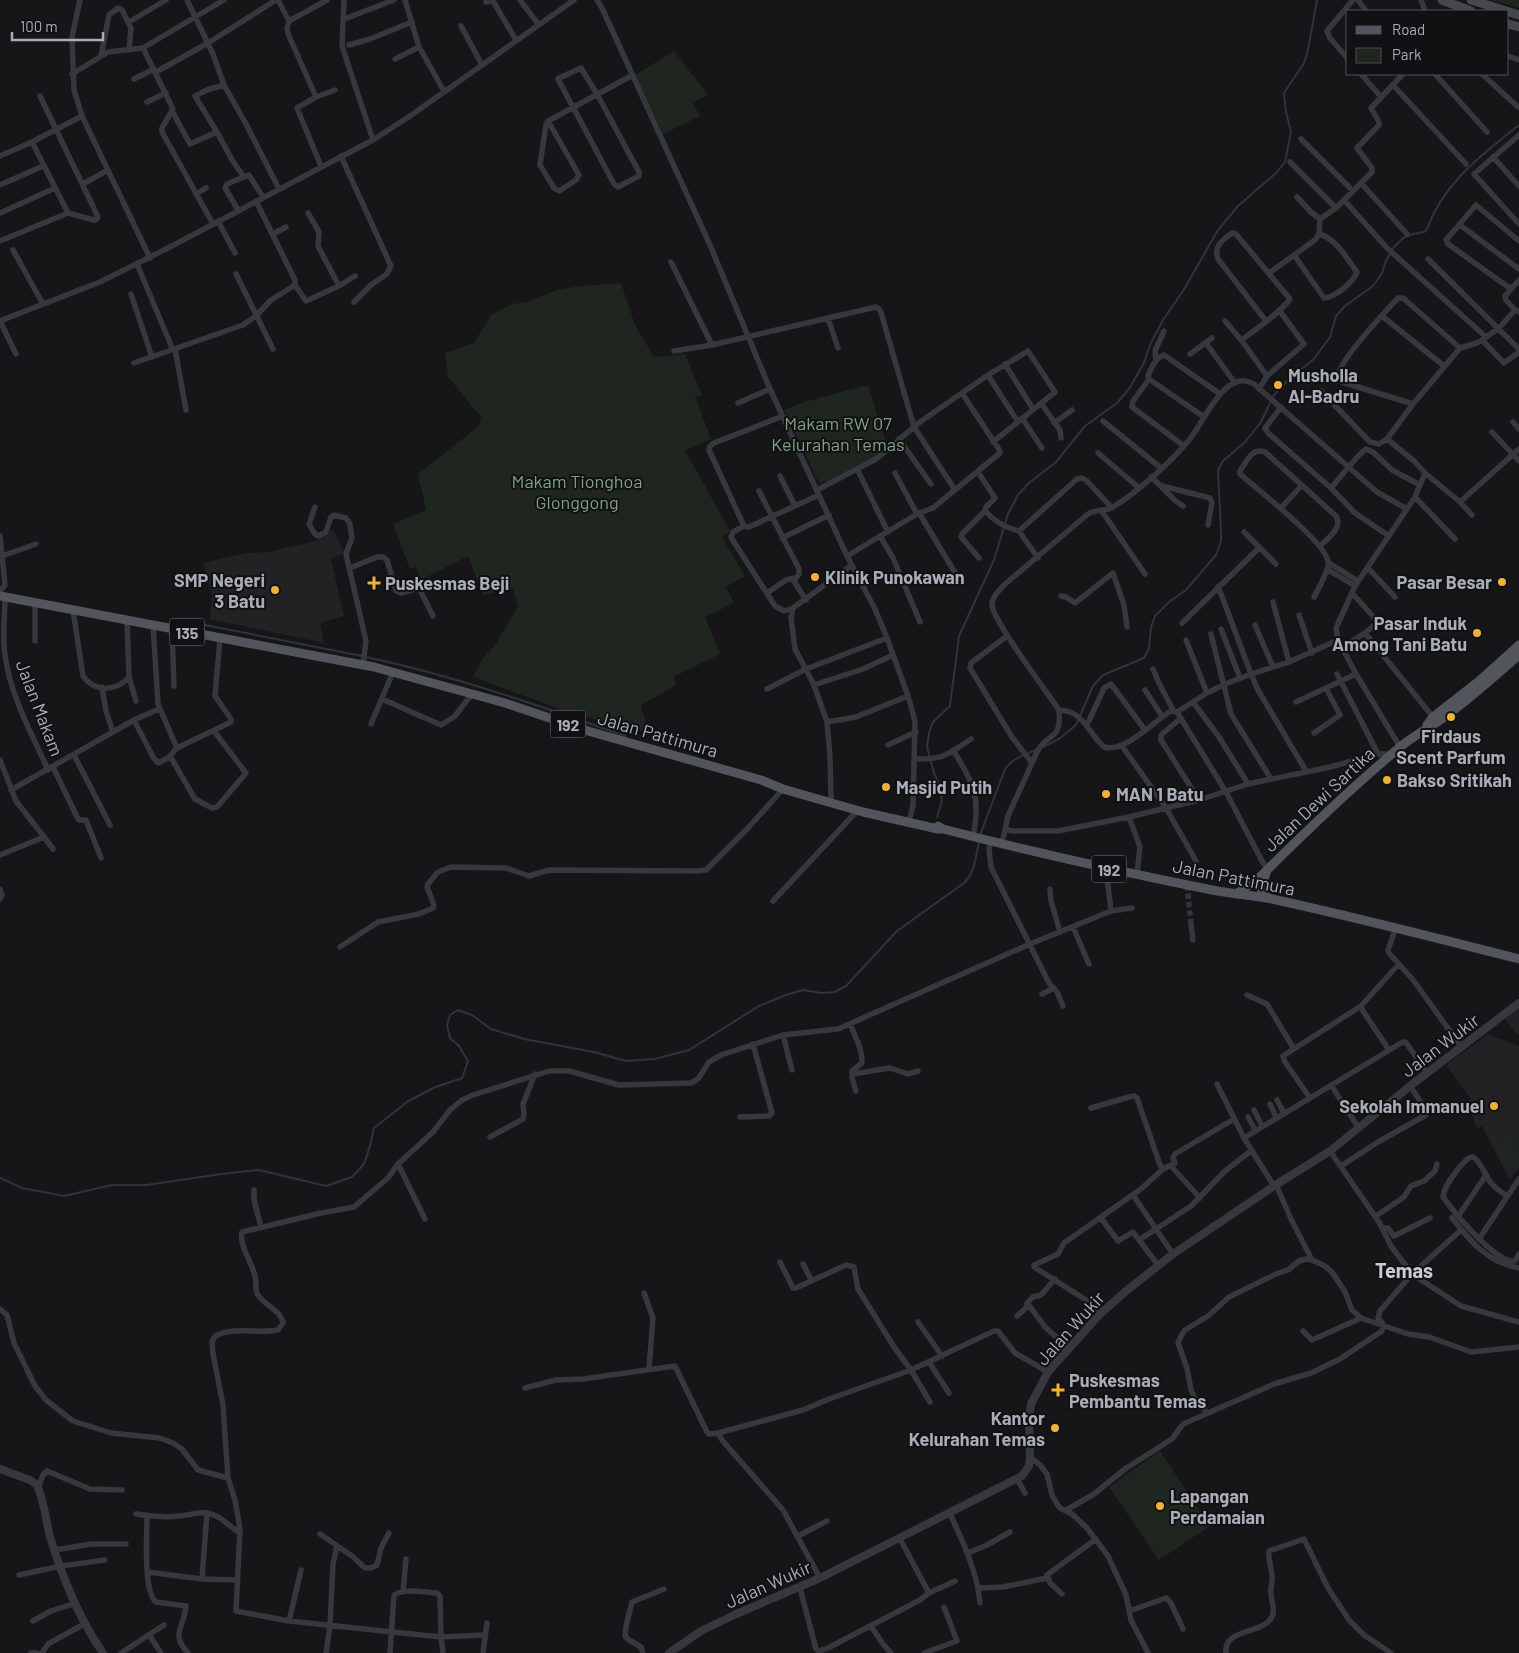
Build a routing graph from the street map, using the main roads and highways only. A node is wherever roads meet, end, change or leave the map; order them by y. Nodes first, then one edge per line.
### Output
1 (1442, 0) edge
2 (1471, 0) edge
3 (1468, 10) edge
4 (1503, 10) edge
5 (2, 594) edge
6 (1519, 645) edge
7 (1519, 655) edge
8 (374, 667) joint
9 (1482, 683) junction
10 (1425, 728) junction
11 (762, 780) junction
12 (943, 829) junction
13 (1268, 869) junction
14 (1236, 894) junction
15 (1271, 899) junction
16 (1519, 959) edge

1 - 3 main road
2 - 4 main road
5 - 8 main road, 135
6 - 9 main road, Jalan Dewi Sartika
7 - 9 main road, Jalan Dewi Sartika
8 - 11 main road, Jalan Pattimura / 192
9 - 10 main road, Jalan Dewi Sartika
9 - 10 main road, Jalan Dewi Sartika
10 - 13 main road, Jalan Dewi Sartika
11 - 12 main road, Jalan Pattimura / 192
11 - 12 main road, Jalan Pattimura / 192
12 - 14 main road, Jalan Pattimura / 192
13 - 14 main road, Jalan Dewi Sartika
13 - 15 main road
14 - 15 main road, Jalan Pattimura / 192
15 - 16 main road, Jalan Pattimura / 192

